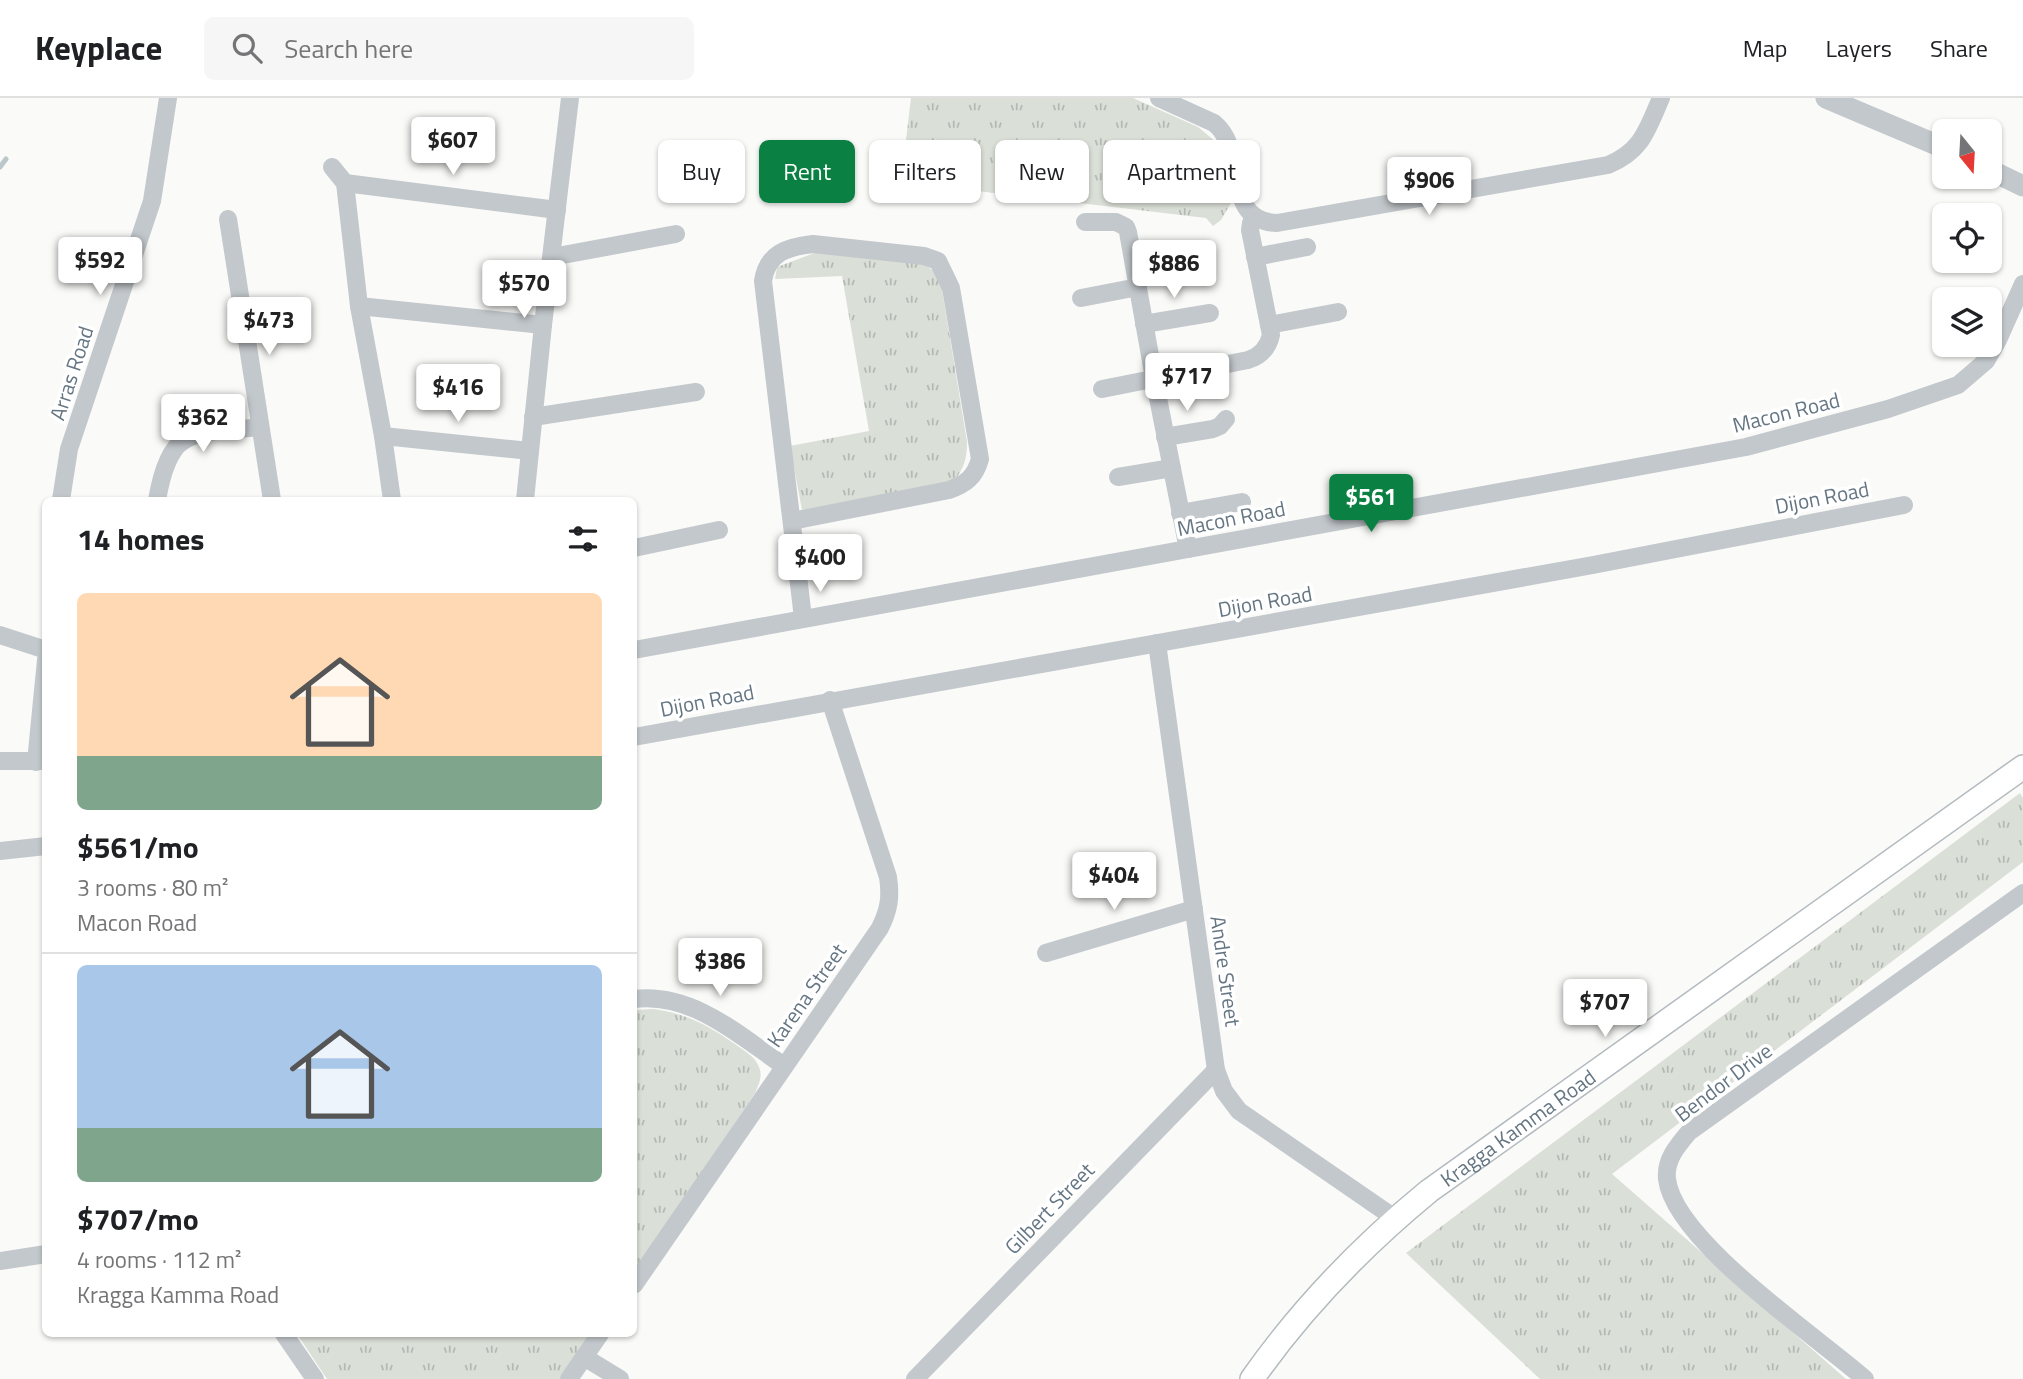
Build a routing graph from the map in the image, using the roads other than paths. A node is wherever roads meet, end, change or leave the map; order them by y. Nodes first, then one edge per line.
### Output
1 (168, 98) edge
2 (570, 98) edge
3 (1159, 98) edge
4 (1661, 98) edge
5 (1826, 98) edge
6 (1932, 143) edge
7 (332, 167) dead end
8 (2002, 176) edge
9 (345, 183) junction
10 (2023, 186) edge
11 (557, 210) junction
12 (1255, 218) junction
13 (228, 219) dead end
14 (1085, 222) dead end
15 (676, 233) dead end
16 (1307, 247) dead end
17 (552, 257) junction
18 (1255, 257) junction
19 (2023, 284) edge
20 (1138, 288) junction
21 (1081, 297) dead end
22 (359, 306) junction
23 (1338, 312) dead end
24 (1210, 313) dead end
25 (1144, 324) junction
26 (543, 325) junction
27 (1269, 325) junction
28 (1154, 378) junction
29 (1102, 388) dead end
30 (696, 392) dead end
31 (533, 417) junction
32 (1226, 419) dead end
33 (260, 427) junction
34 (383, 436) junction
35 (1165, 437) junction
36 (530, 451) junction
37 (1172, 468) junction
38 (1118, 477) dead end
39 (61, 497) edge
40 (157, 497) edge
41 (272, 497) edge
42 (392, 497) edge
43 (525, 497) edge
44 (1241, 502) dead end
45 (1904, 505) dead end
46 (1180, 513) junction
47 (792, 521) junction
48 (719, 530) dead end
49 (637, 547) edge
50 (1188, 549) junction
51 (803, 618) junction
52 (0, 635) edge
53 (1157, 643) junction
54 (42, 649) edge
55 (637, 649) edge
56 (830, 700) junction
57 (637, 736) edge
58 (42, 741) edge
59 (0, 761) edge
60 (41, 761) edge
61 (2023, 767) edge
62 (42, 846) edge
63 (0, 851) edge
64 (2023, 893) edge
65 (1194, 909) junction
66 (1046, 953) dead end
67 (637, 999) edge
68 (784, 1066) junction
69 (1216, 1070) junction
70 (1396, 1219) junction
71 (42, 1255) edge
72 (0, 1261) edge
73 (637, 1281) edge
74 (286, 1337) edge
75 (598, 1337) edge
76 (584, 1357) junction
77 (315, 1379) edge
78 (569, 1379) edge
79 (620, 1379) edge
80 (915, 1379) edge
81 (1252, 1379) edge
82 (1865, 1379) edge

1 - 39 street, Arras Road
2 - 11 street
3 - 12 street
4 - 12 street
5 - 6 street
7 - 9 street
8 - 10 street
9 - 11 street
9 - 22 street
11 - 17 street
12 - 18 street
13 - 33 street
14 - 20 street
15 - 17 street
16 - 18 street
17 - 26 street
18 - 27 street
19 - 50 street, Macon Road
20 - 21 street
20 - 25 street
22 - 26 street
22 - 34 street
23 - 27 street
24 - 25 street
25 - 28 street
26 - 31 street
27 - 28 street
28 - 29 street
28 - 35 street
30 - 31 street
31 - 36 street
32 - 35 street
33 - 40 street
33 - 41 street
34 - 36 street
34 - 42 street
35 - 37 street
36 - 43 street
37 - 38 street
37 - 46 street
44 - 46 street
45 - 53 street, Dijon Road
46 - 50 street
47 - 47 street
47 - 51 street
48 - 49 street
50 - 51 street, Macon Road
51 - 55 street, Macon Road
52 - 54 street
53 - 56 street, Dijon Road
53 - 65 street, Andre Street
56 - 57 street, Dijon Road
56 - 68 street, Karena Street
58 - 60 street
59 - 60 street
61 - 70 main road, Kragga Kamma Road
62 - 63 street
64 - 82 street, Bendor Drive
65 - 66 street
65 - 69 street, Andre Street
67 - 68 street
68 - 73 street, Karena Street
69 - 70 street, Andre Street
69 - 80 street, Gilbert Street
70 - 81 main road, Kragga Kamma Road
71 - 72 street
74 - 77 street
75 - 76 street
76 - 78 street
76 - 79 street

